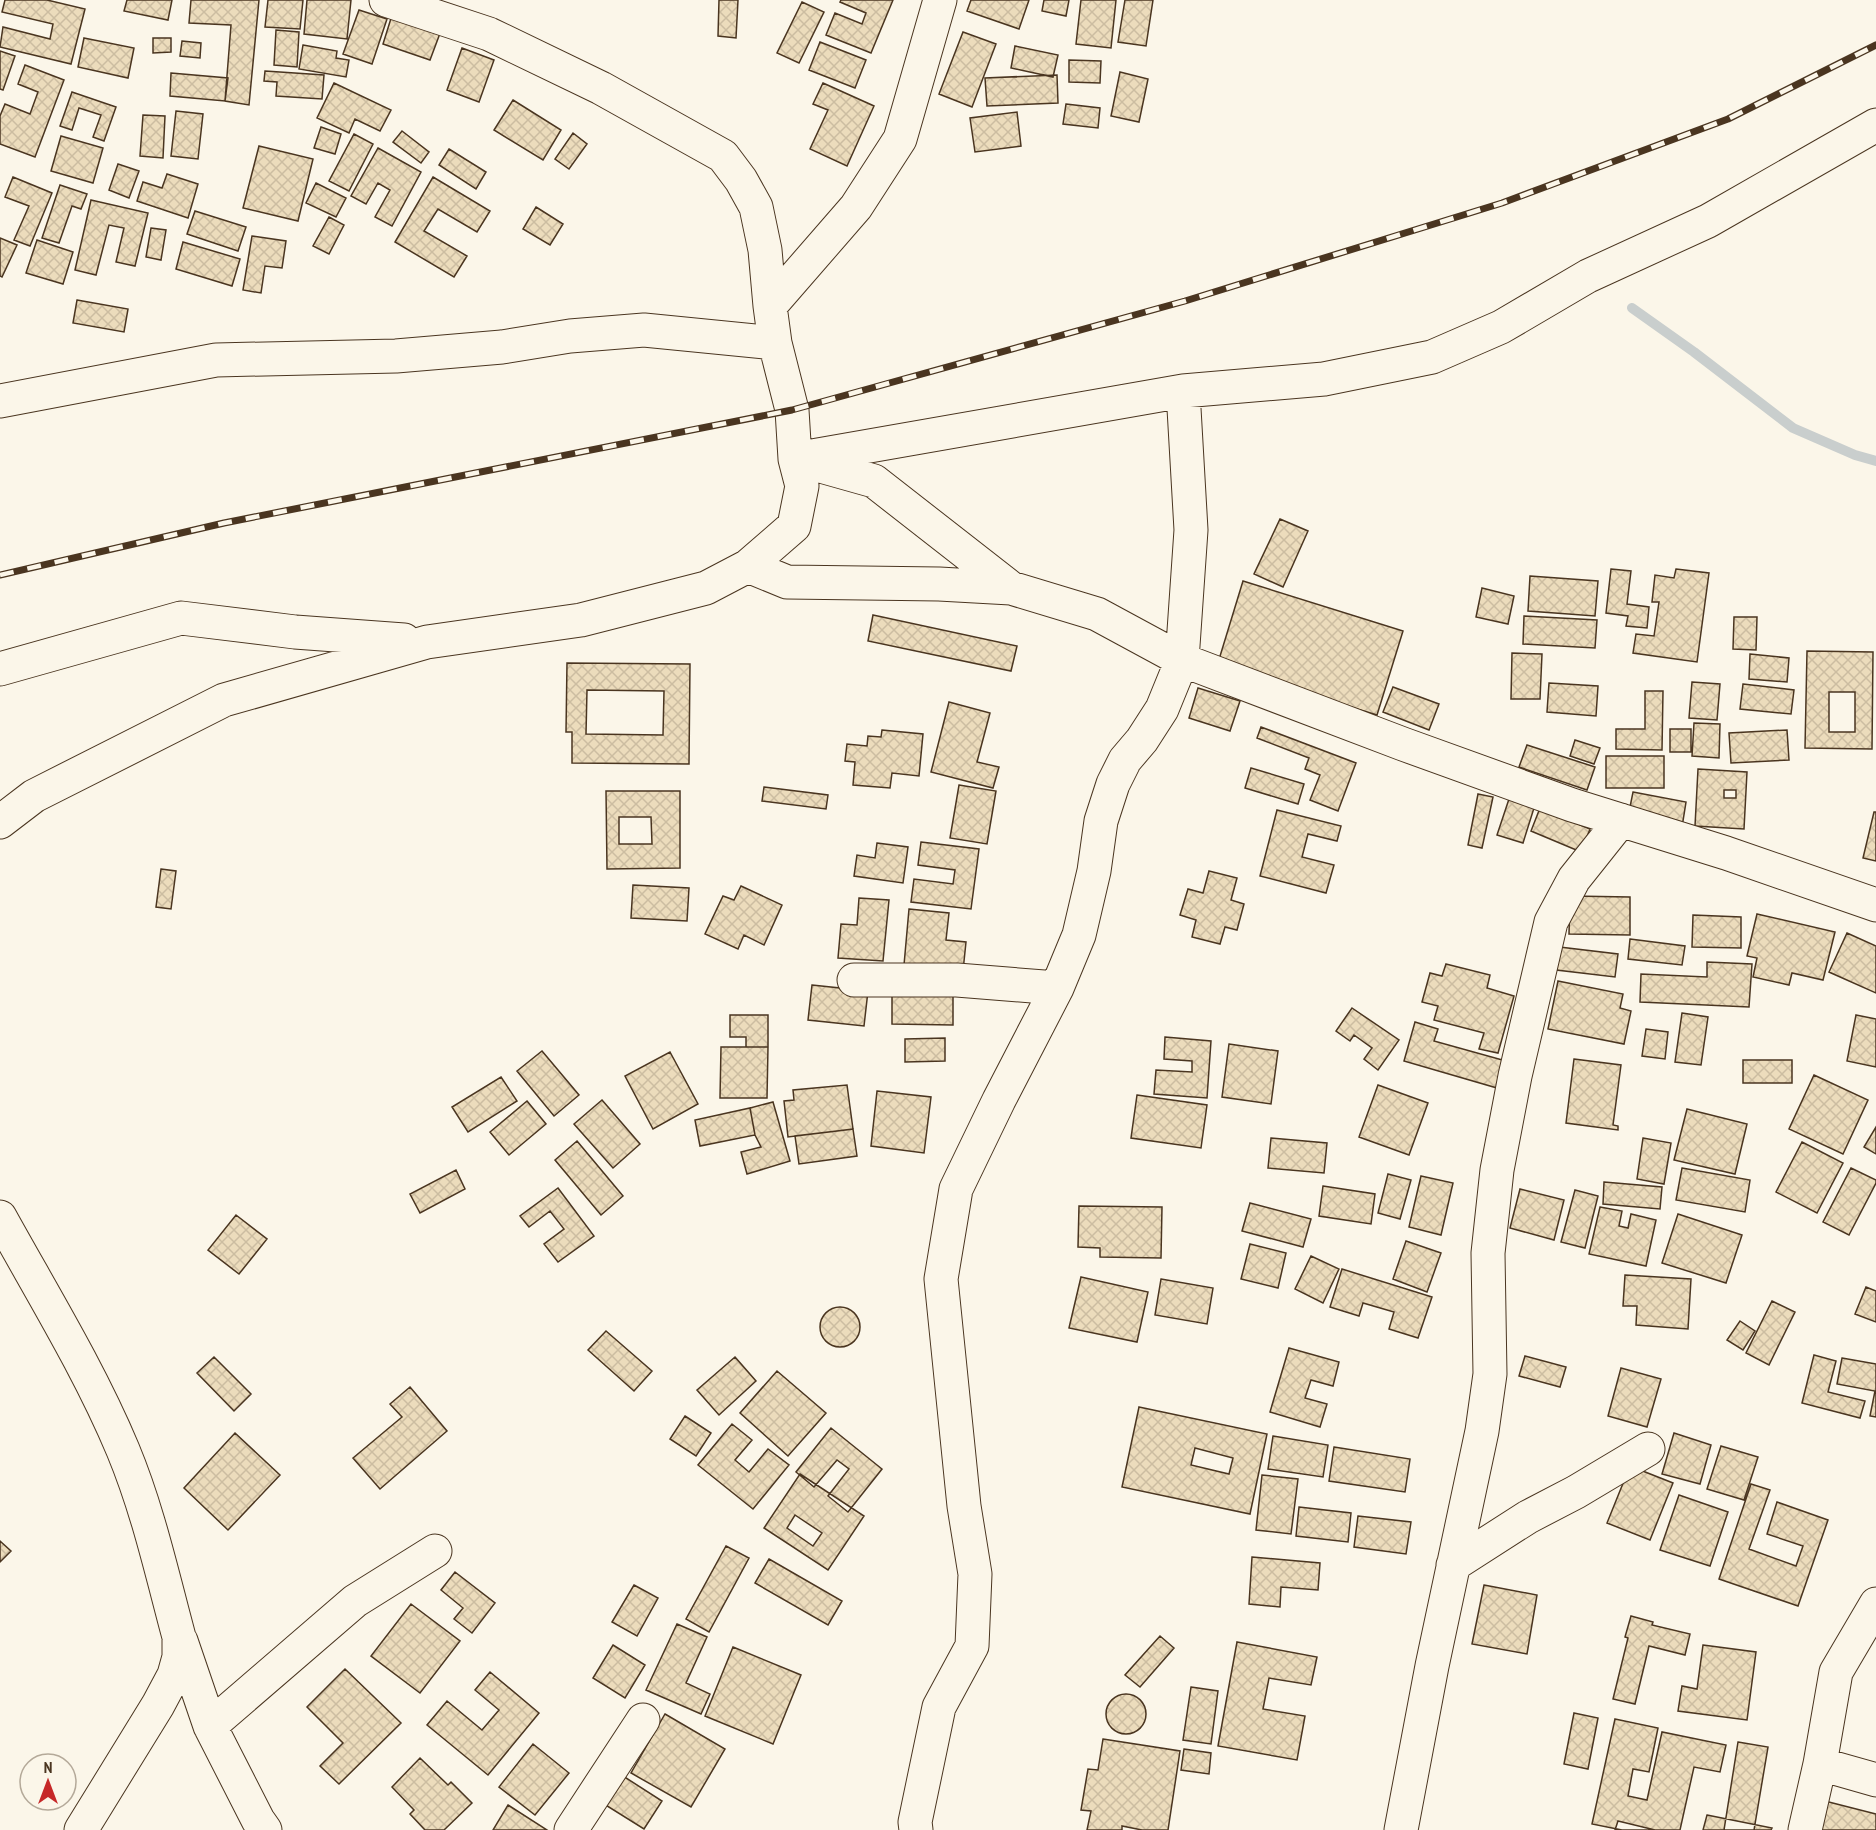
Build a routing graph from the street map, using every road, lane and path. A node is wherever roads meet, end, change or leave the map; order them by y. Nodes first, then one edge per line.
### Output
1 (386, 0) edge
2 (940, 0) edge
3 (1876, 124) edge
4 (770, 306) junction
5 (775, 344) junction
6 (1183, 391) junction
7 (0, 401) edge
8 (795, 459) junction
9 (748, 566) junction
10 (1011, 588) junction
11 (428, 642) junction
12 (1182, 660) junction
13 (0, 669) edge
14 (1621, 820) junction
15 (0, 822) edge
16 (1876, 905) edge
17 (854, 980) dead end
18 (1057, 988) junction
19 (0, 1217) edge
20 (1648, 1449) dead end
21 (435, 1551) dead end
22 (1453, 1564) junction
23 (1876, 1604) edge
24 (179, 1637) junction
25 (643, 1720) dead end
26 (210, 1726) junction
27 (1820, 1764) junction
28 (1876, 1780) edge
29 (81, 1830) edge
30 (265, 1830) edge
31 (571, 1830) edge
32 (916, 1830) edge
33 (1401, 1830) edge
34 (1804, 1830) edge

1 - 4 street
2 - 4 street
3 - 6 street
4 - 5 street
5 - 7 street
5 - 8 street
6 - 8 street
6 - 12 street
8 - 9 street
8 - 10 street
9 - 10 street
9 - 11 street
10 - 12 street
11 - 13 street
11 - 15 street
12 - 14 street
12 - 18 street
14 - 16 street
14 - 22 street
17 - 18 street
18 - 32 street
19 - 24 street
20 - 22 street
21 - 26 street
22 - 33 street
23 - 27 street
24 - 26 street
24 - 29 street
25 - 31 street
26 - 30 street
27 - 28 street
27 - 34 street

